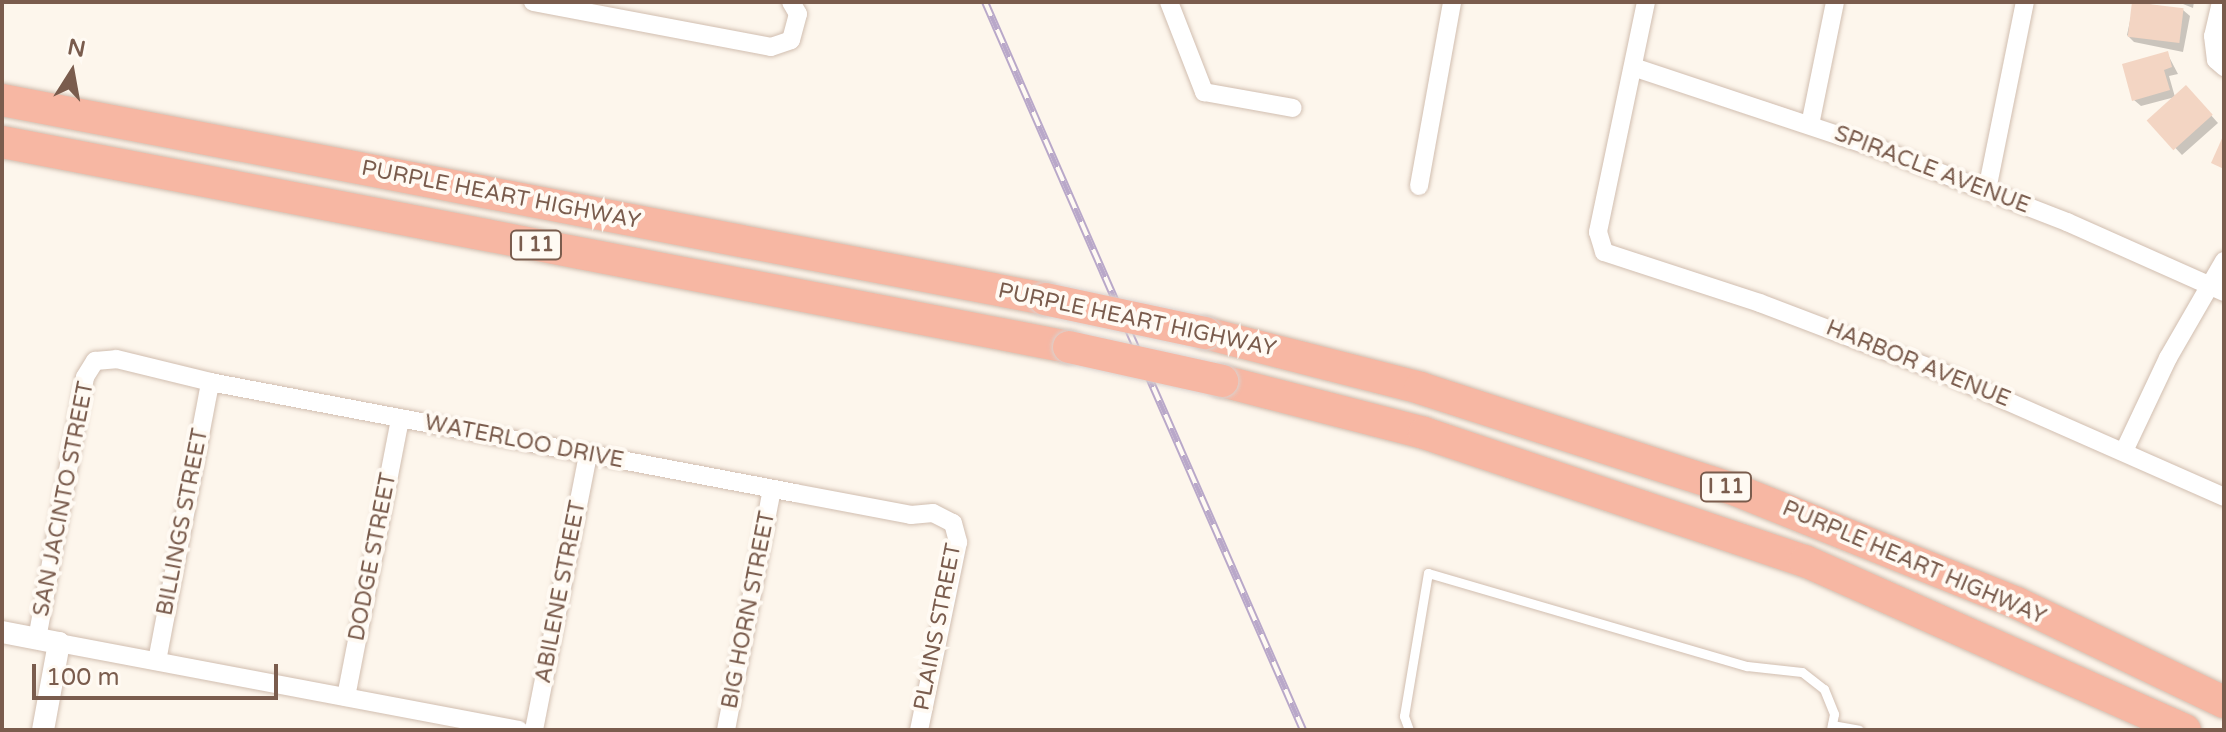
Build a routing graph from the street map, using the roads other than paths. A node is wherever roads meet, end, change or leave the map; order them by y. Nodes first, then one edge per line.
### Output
1 (533, 2) edge
2 (791, 2) edge
3 (1169, 2) edge
4 (1452, 2) edge
5 (1646, 2) edge
6 (1835, 2) edge
7 (2025, 2) edge
8 (2221, 2) edge
9 (1633, 67) junction
10 (2224, 67) edge
11 (2, 100) edge
12 (1293, 108) dead end
13 (1810, 125) junction
14 (2, 142) edge
15 (1419, 186) dead end
16 (1987, 190) junction
17 (2224, 261) edge
18 (2216, 288) edge
19 (95, 361) joint
20 (210, 382) junction
21 (400, 418) junction
22 (2125, 449) junction
23 (588, 454) junction
24 (772, 489) junction
25 (2224, 497) edge
26 (953, 523) joint
27 (2, 632) edge
28 (37, 639) junction
29 (59, 643) junction
30 (157, 661) junction
31 (346, 697) junction
32 (2224, 702) edge
33 (1831, 727) edge
34 (43, 730) edge
35 (519, 730) edge
36 (534, 730) edge
37 (726, 730) edge
38 (919, 730) edge
39 (1409, 730) edge
40 (1859, 730) edge
41 (2185, 730) edge

1 - 2 street
3 - 12 street
4 - 15 street
5 - 9 street
6 - 13 street
7 - 16 street
8 - 10 street
9 - 13 street, SPIRACLE AVENUE
9 - 22 street, HARBOR AVENUE
11 - 32 highway, PURPLE HEART HIGHWAY / I 11, bridge
13 - 16 street, SPIRACLE AVENUE
14 - 41 highway, PURPLE HEART HIGHWAY / I 11, bridge
16 - 18 street, SPIRACLE AVENUE
17 - 18 street
18 - 22 street
19 - 20 street, WATERLOO DRIVE
19 - 28 street, SAN JACINTO STREET
20 - 21 street, WATERLOO DRIVE
20 - 30 street, BILLINGS STREET
21 - 23 street, WATERLOO DRIVE
21 - 31 street, DODGE STREET
22 - 25 street, HARBOR AVENUE
23 - 24 street, WATERLOO DRIVE
23 - 36 street, ABILENE STREET
24 - 26 street, WATERLOO DRIVE
24 - 37 street, BIG HORN STREET
26 - 38 street, PLAINS STREET
27 - 28 street
28 - 29 street
29 - 30 street
29 - 34 street, SAN JACINTO STREET
30 - 31 street
31 - 35 street
33 - 39 lane
33 - 40 lane

